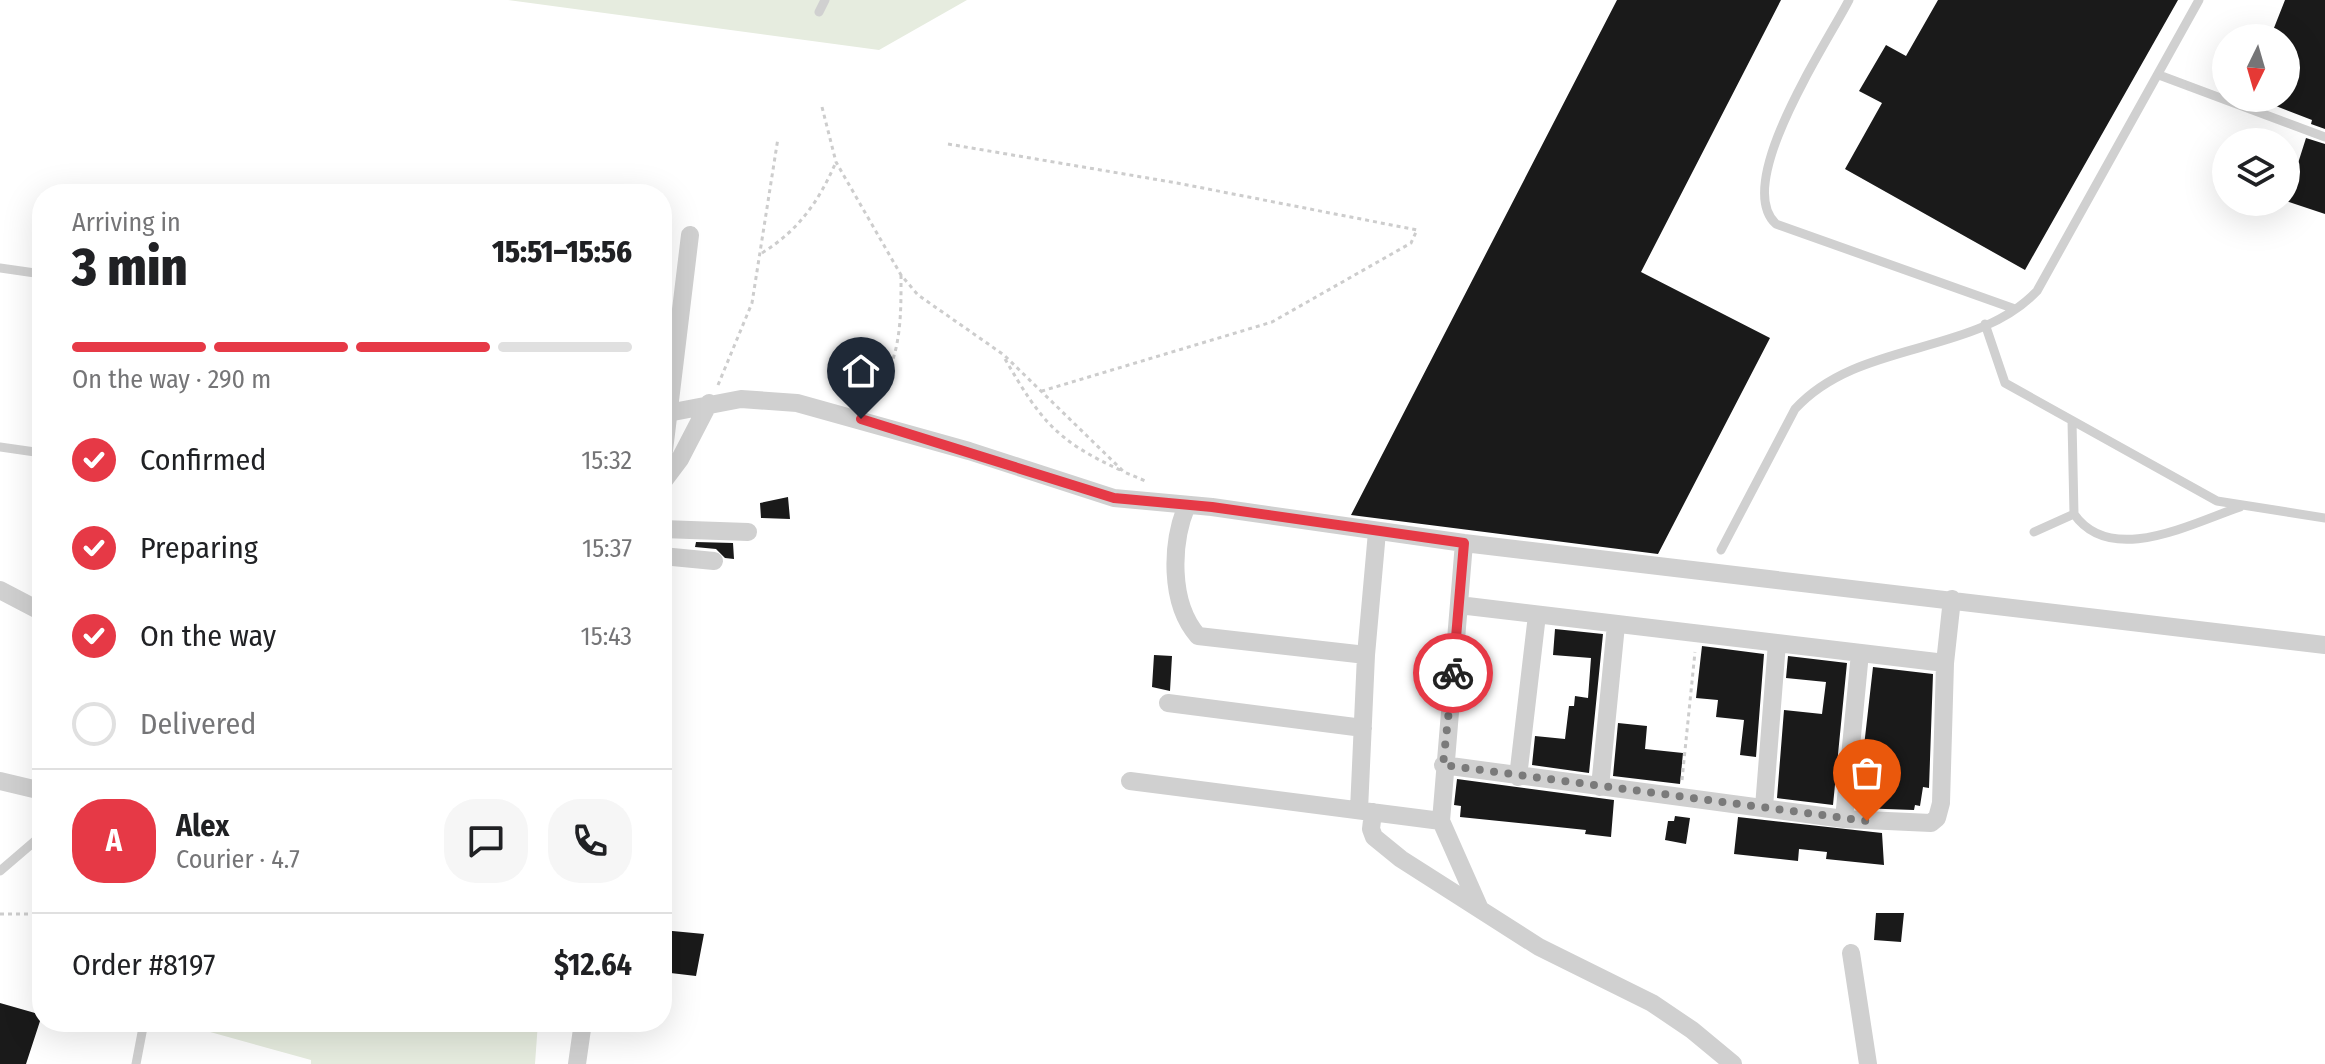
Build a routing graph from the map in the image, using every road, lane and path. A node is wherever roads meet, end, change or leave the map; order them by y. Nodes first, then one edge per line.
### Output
1 (825, 0) edge
2 (1849, 0) edge
3 (2199, 0) edge
4 (819, 12) dead end
5 (2159, 75) junction
6 (822, 107) dead end
7 (2325, 137) edge
8 (778, 138) dead end
9 (948, 144) dead end
10 (836, 162) junction
11 (690, 235) dead end
12 (761, 253) junction
13 (0, 268) edge
14 (32, 273) edge
15 (901, 275) junction
16 (2015, 309) junction
17 (1985, 324) junction
18 (672, 343) edge
19 (1004, 355) junction
20 (1042, 391) junction
21 (709, 403) junction
22 (672, 412) edge
23 (835, 412) junction
24 (2072, 421) junction
25 (0, 447) edge
26 (32, 452) edge
27 (672, 470) edge
28 (1124, 472) junction
29 (1156, 484) dead end
30 (1187, 505) junction
31 (2240, 507) junction
32 (2074, 514) junction
33 (2325, 518) edge
34 (672, 529) edge
35 (748, 532) dead end
36 (1377, 532) junction
37 (2034, 532) dead end
38 (1464, 543) junction
39 (1721, 550) dead end
40 (672, 557) edge
41 (714, 561) dead end
42 (0, 590) edge
43 (1952, 599) junction
44 (1459, 605) junction
45 (32, 607) edge
46 (1537, 615) junction
47 (1616, 625) junction
48 (1697, 632) junction
49 (1777, 643) junction
50 (2325, 645) edge
51 (1860, 653) junction
52 (1366, 655) junction
53 (1945, 663) junction
54 (1168, 703) dead end
55 (1363, 728) junction
56 (1443, 765) junction
57 (1518, 777) junction
58 (0, 781) edge
59 (1130, 781) dead end
60 (1600, 787) junction
61 (32, 789) edge
62 (1681, 795) junction
63 (1764, 807) junction
64 (1366, 811) junction
65 (1844, 819) junction
66 (1441, 821) junction
67 (32, 844) edge
68 (0, 871) edge
69 (1479, 907) junction
70 (0, 914) edge
71 (32, 914) edge
72 (1851, 953) dead end
73 (142, 1032) edge
74 (582, 1032) edge
75 (136, 1064) edge
76 (577, 1064) edge
77 (1733, 1064) edge
78 (1868, 1064) edge

1 - 4 lane
2 - 16 lane
3 - 5 lane
5 - 7 lane
5 - 16 lane
6 - 10 path
8 - 12 path
9 - 20 path
10 - 12 path
10 - 15 path
11 - 18 street
12 - 21 path
13 - 14 lane
15 - 19 path
15 - 23 path
16 - 17 lane
17 - 24 lane
17 - 39 lane
19 - 20 path
19 - 28 path
20 - 28 path
21 - 22 street
21 - 23 street
21 - 27 street
23 - 30 street
24 - 31 lane
24 - 32 lane
25 - 26 lane
28 - 29 path
30 - 36 street
30 - 52 street
31 - 32 lane
31 - 33 lane
32 - 37 lane
34 - 35 street
36 - 38 street
36 - 52 street
38 - 43 street
38 - 44 street
40 - 41 street
42 - 45 street
43 - 50 street
43 - 53 street
44 - 46 street
44 - 56 street
46 - 47 street
46 - 57 street
47 - 48 street
47 - 60 street
48 - 49 street
48 - 62 path
49 - 51 street
49 - 63 street
51 - 53 street
51 - 65 street
52 - 55 street
53 - 65 street
54 - 55 street
55 - 64 street
56 - 57 street
56 - 66 street
57 - 60 street
58 - 61 street
59 - 64 street
60 - 62 street
62 - 63 street
63 - 65 street
64 - 66 street
64 - 69 street
66 - 69 street
67 - 68 lane
69 - 77 street
70 - 71 path
72 - 78 street
73 - 75 lane
74 - 76 street

